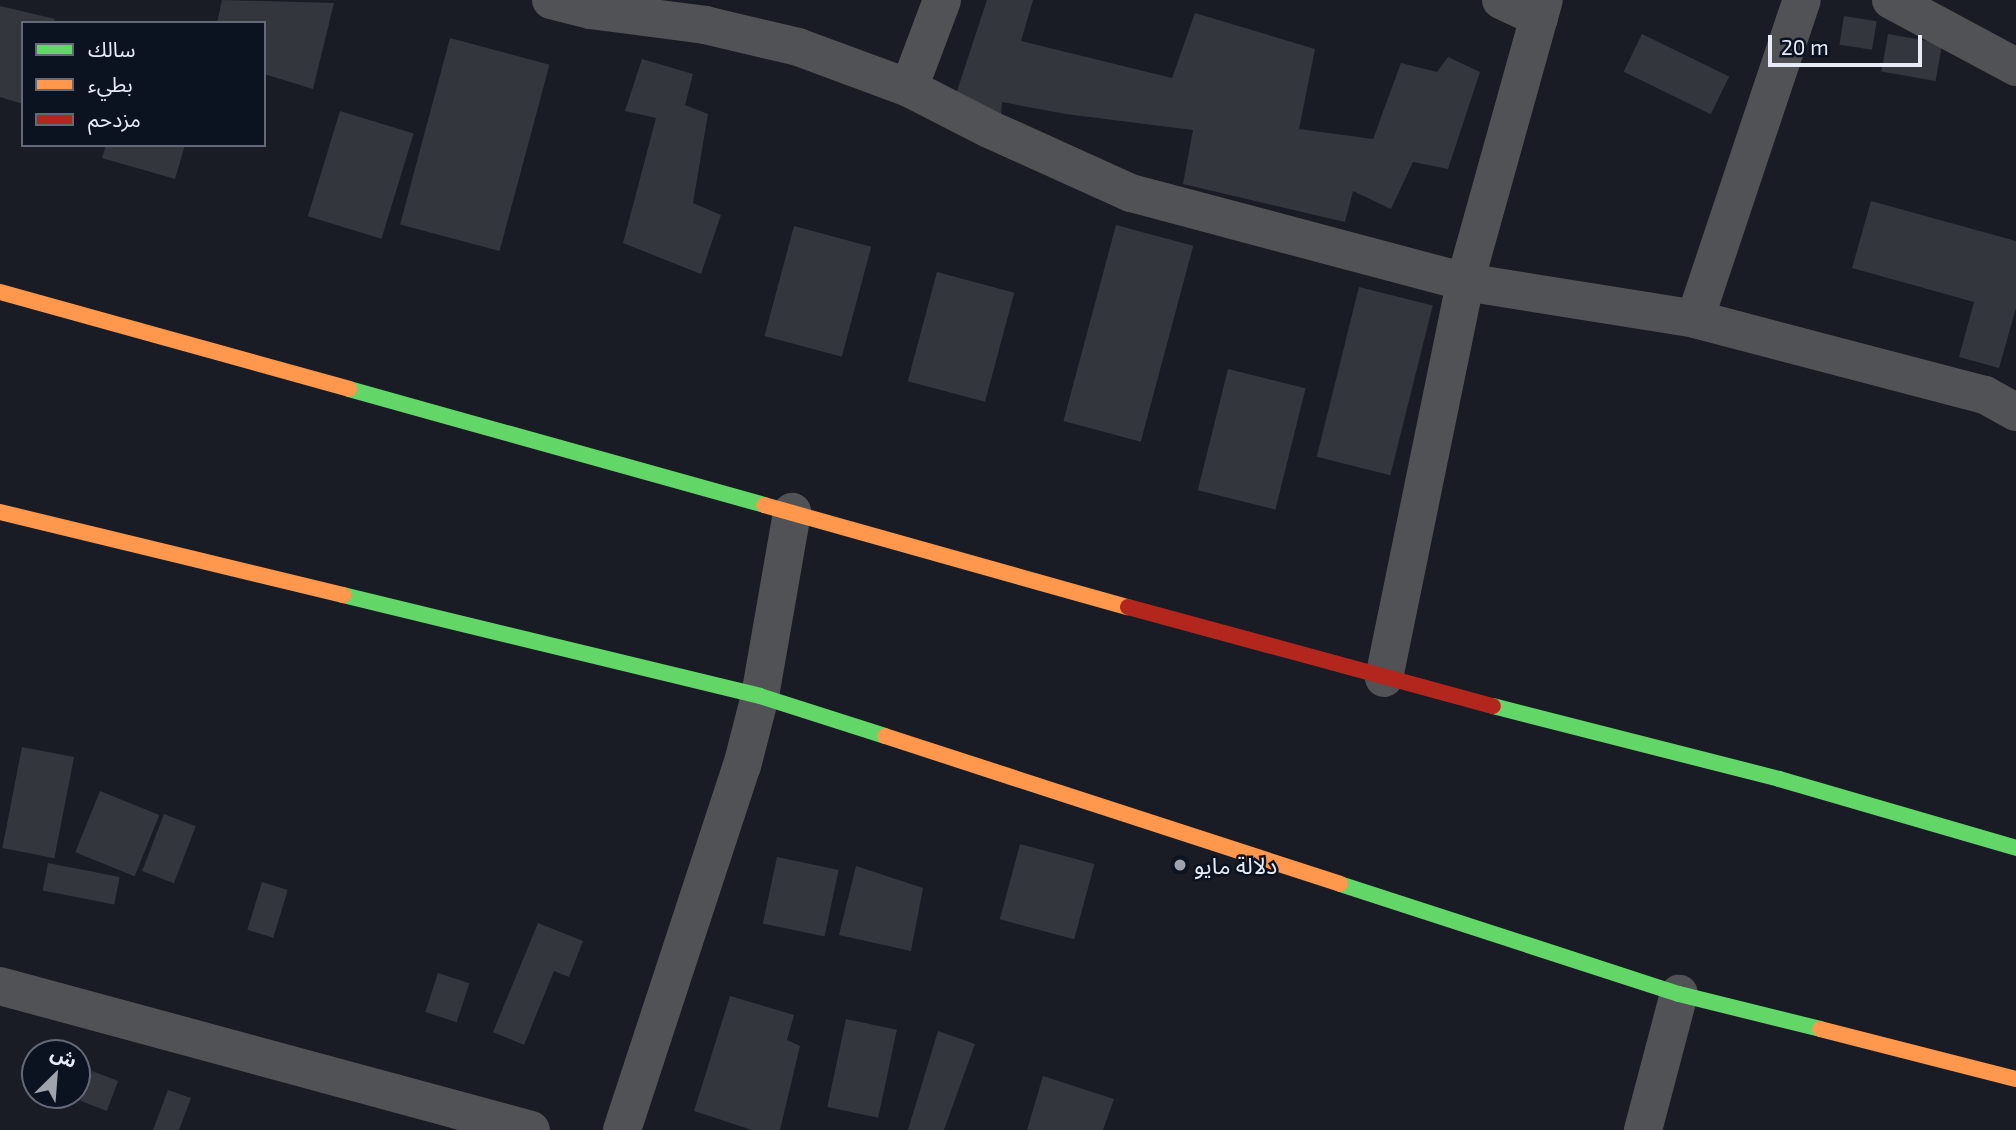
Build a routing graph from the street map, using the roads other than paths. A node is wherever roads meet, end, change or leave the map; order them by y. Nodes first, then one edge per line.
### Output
1 (551, 0) edge
2 (942, 0) edge
3 (1501, 0) edge
4 (1802, 0) edge
5 (1891, 0) edge
6 (592, 5) edge
7 (1541, 9) edge
8 (2016, 67) edge
9 (909, 88) junction
10 (1465, 282) junction
11 (0, 292) edge
12 (1695, 319) junction
13 (2016, 412) edge
14 (0, 512) edge
15 (792, 512) junction
16 (1384, 678) junction
17 (760, 696) junction
18 (2016, 848) edge
19 (0, 986) edge
20 (1679, 994) junction
21 (2016, 1079) edge
22 (531, 1130) edge
23 (622, 1130) edge
24 (1643, 1130) edge

1 - 6 street
2 - 9 street
3 - 7 street
4 - 12 street
5 - 8 street
6 - 9 street
7 - 10 street
9 - 10 street
10 - 12 street
10 - 16 street
11 - 15 street
12 - 13 street
14 - 17 street
15 - 16 street
15 - 17 street
16 - 18 street
17 - 20 street
17 - 23 street
19 - 22 street
20 - 21 street
20 - 24 street

